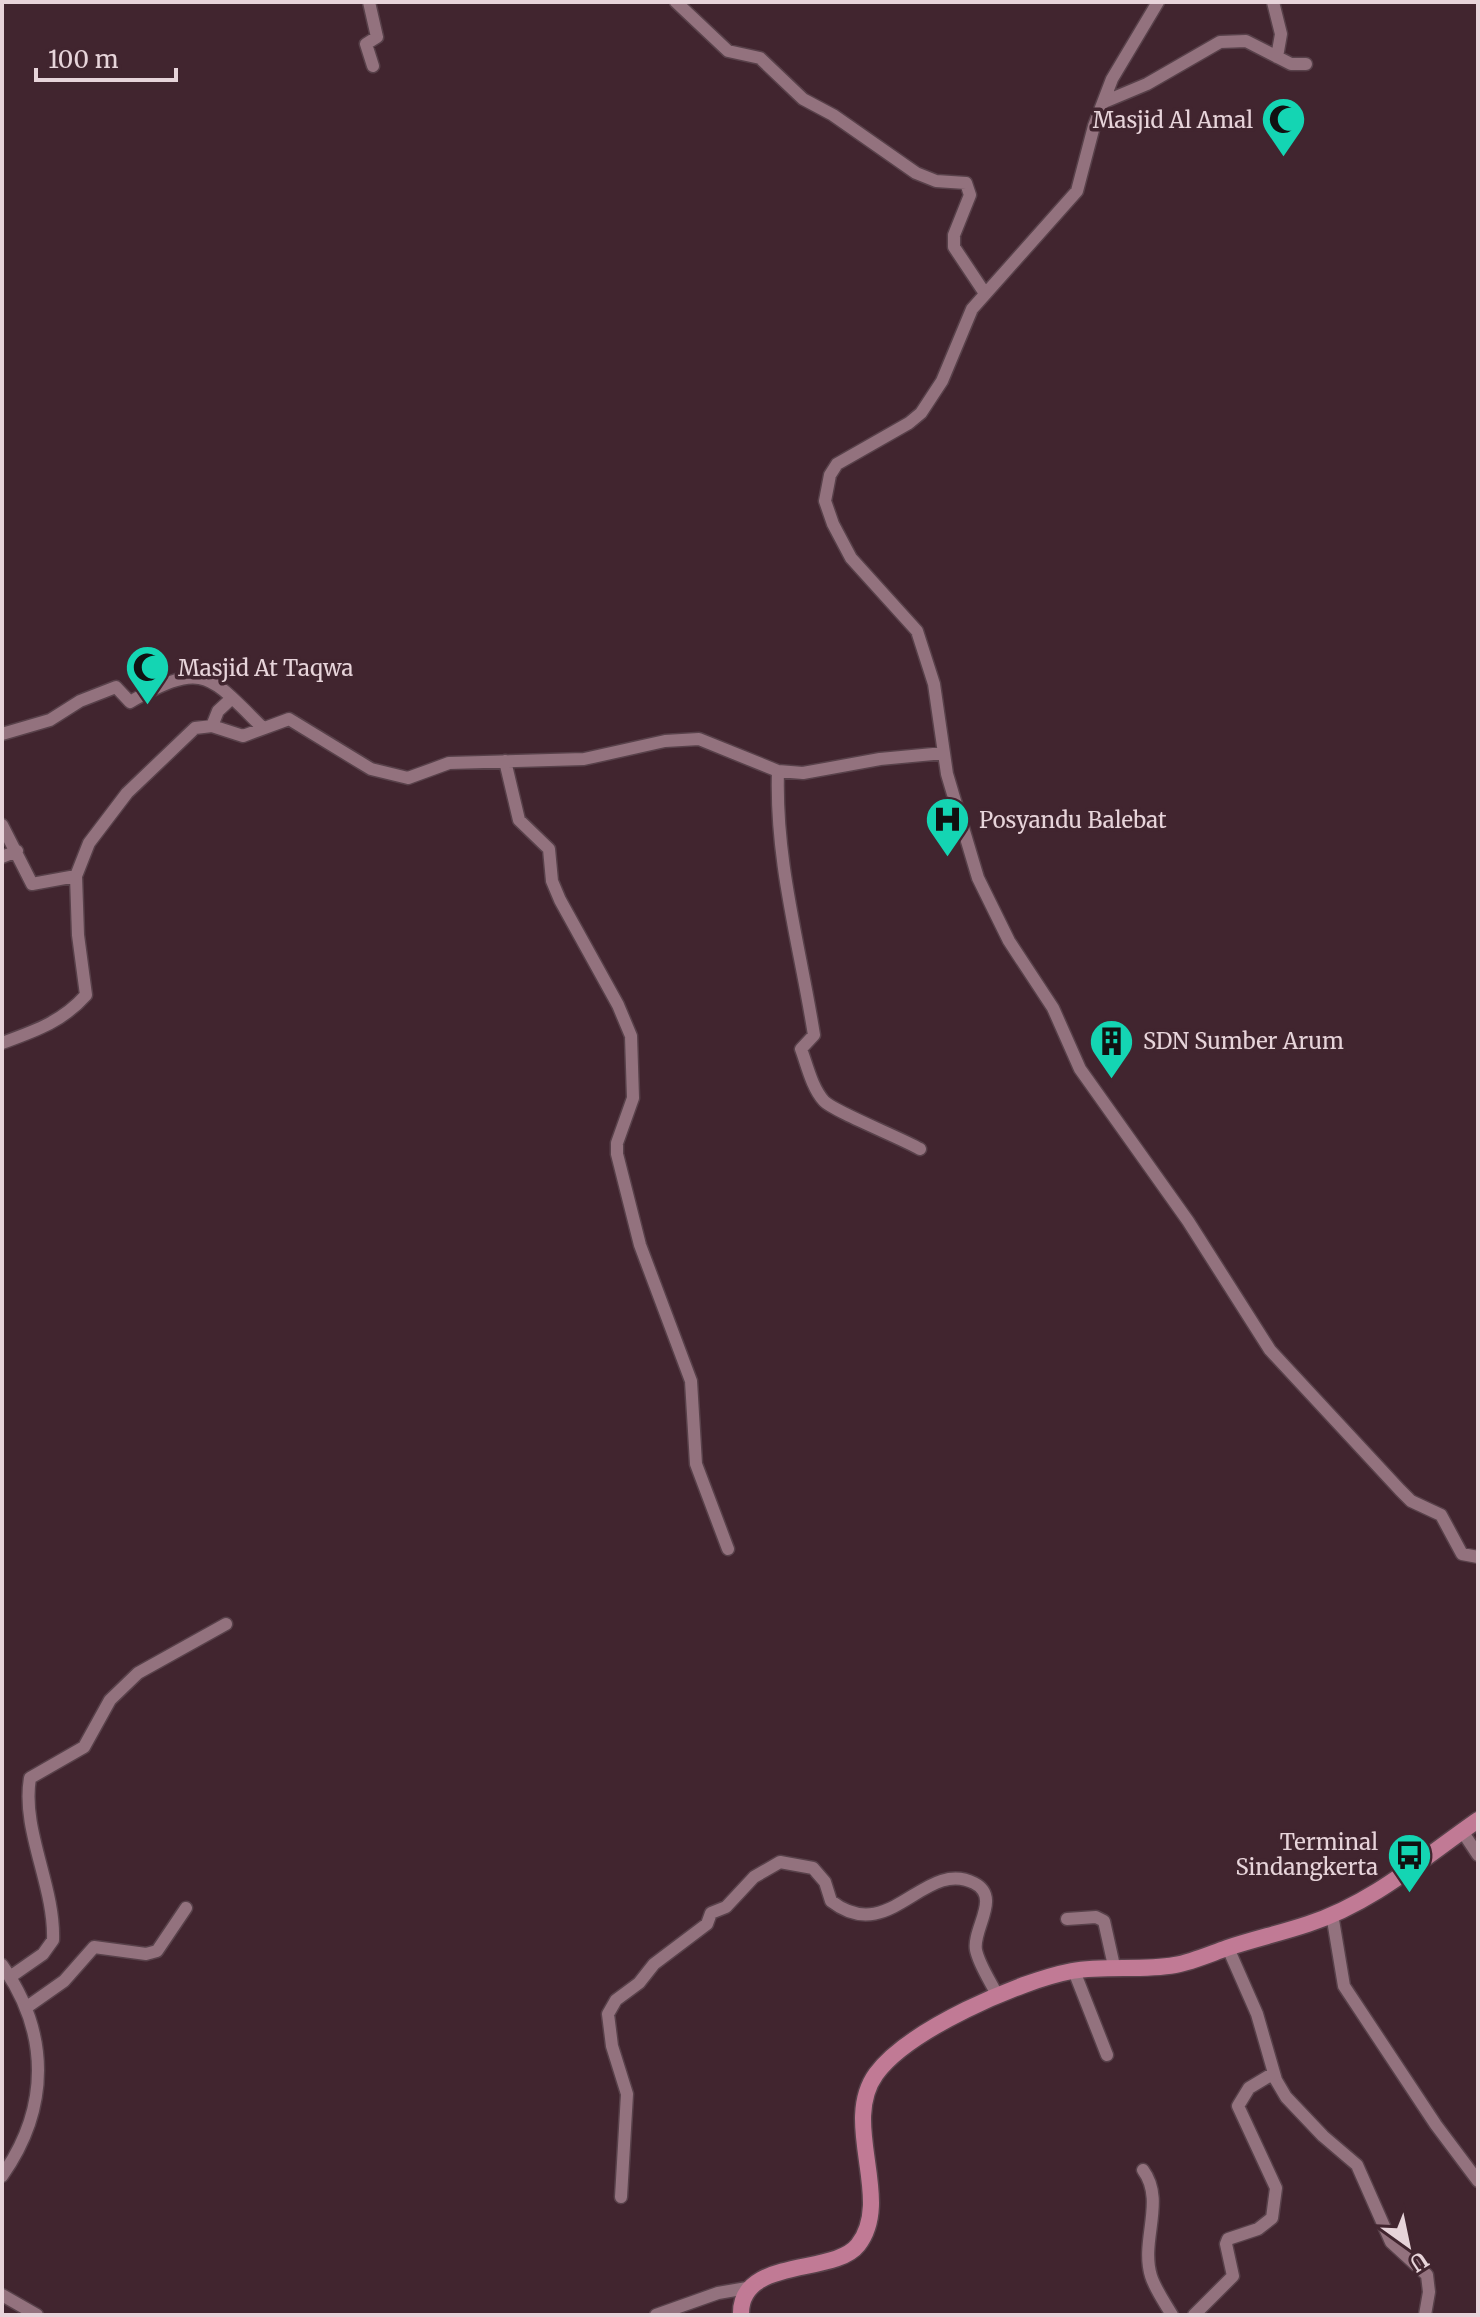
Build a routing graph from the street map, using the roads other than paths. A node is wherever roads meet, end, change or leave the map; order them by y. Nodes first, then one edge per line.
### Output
1 (369, 2) edge
2 (676, 2) edge
3 (1158, 2) edge
4 (1273, 2) edge
5 (1277, 57) junction
6 (1306, 64) dead end
7 (373, 66) dead end
8 (1104, 102) junction
9 (984, 292) junction
10 (232, 698) junction
11 (212, 726) junction
12 (263, 728) junction
13 (2, 734) edge
14 (944, 753) junction
15 (505, 761) junction
16 (778, 771) junction
17 (2, 825) edge
18 (17, 851) junction
19 (2, 857) edge
20 (76, 876) junction
21 (2, 1043) edge
22 (920, 1149) dead end
23 (728, 1549) dead end
24 (1478, 1557) edge
25 (226, 1624) dead end
26 (1478, 1820) edge
27 (1462, 1831) junction
28 (1478, 1855) edge
29 (186, 1908) dead end
30 (1332, 1914) junction
31 (1067, 1919) dead end
32 (1228, 1948) junction
33 (1114, 1966) junction
34 (6, 1971) edge
35 (1074, 1971) junction
36 (997, 1995) junction
37 (27, 2007) junction
38 (1107, 2055) dead end
39 (1274, 2073) junction
40 (1143, 2170) dead end
41 (2, 2176) edge
42 (1478, 2181) edge
43 (621, 2197) dead end
44 (753, 2287) junction
45 (2, 2295) edge
46 (1198, 2314) edge
47 (37, 2315) edge
48 (656, 2315) edge
49 (741, 2315) edge
50 (1172, 2315) edge
51 (1425, 2315) edge

1 - 7 street
2 - 9 street
3 - 8 street
4 - 5 street
5 - 6 street
5 - 8 street
8 - 9 street
9 - 14 street
10 - 11 street
10 - 12 street
10 - 13 street
11 - 12 street
11 - 20 street
12 - 15 street
14 - 16 street
14 - 24 street
15 - 16 street
15 - 23 street
16 - 22 street
17 - 18 street
18 - 19 street
18 - 20 street
20 - 21 street
25 - 34 street
26 - 27 main road
27 - 28 street
27 - 30 main road
29 - 37 street
30 - 32 main road
30 - 42 street
31 - 33 street
32 - 33 main road
32 - 39 street
33 - 35 main road
34 - 37 street
35 - 36 main road
35 - 38 street
36 - 43 street
36 - 44 main road
37 - 41 street
39 - 46 street
39 - 51 street
40 - 50 street
44 - 48 street
44 - 49 main road
45 - 47 street

